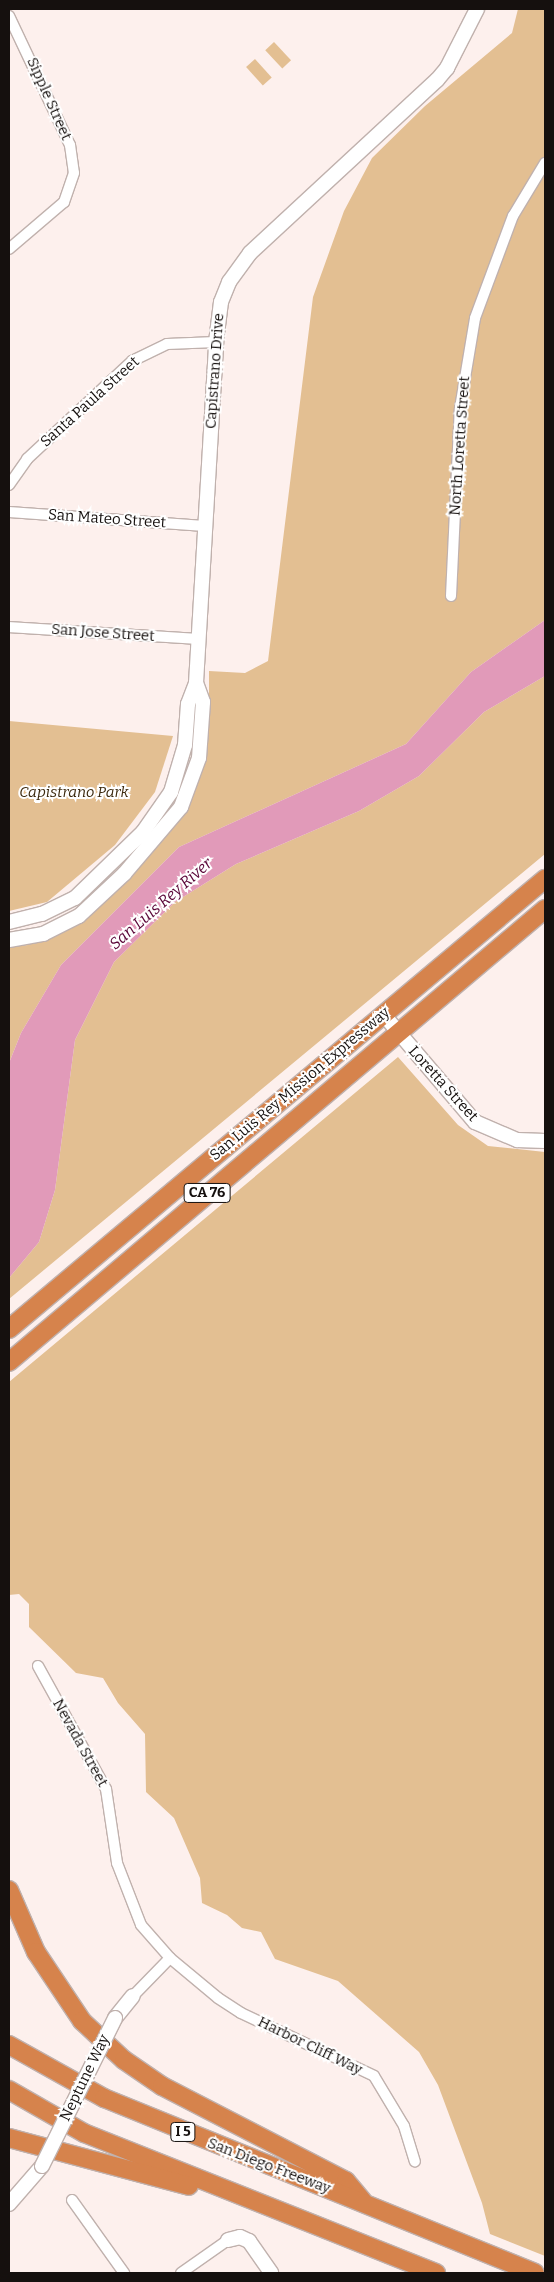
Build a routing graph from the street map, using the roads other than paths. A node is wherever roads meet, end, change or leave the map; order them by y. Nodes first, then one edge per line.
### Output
1 (477, 9) edge
2 (9, 16) edge
3 (545, 163) edge
4 (9, 249) edge
5 (216, 342) junction
6 (9, 485) edge
7 (9, 512) edge
8 (205, 526) junction
9 (451, 596) dead end
10 (9, 627) edge
11 (198, 639) junction
12 (196, 683) junction
13 (545, 879) edge
14 (545, 909) edge
15 (9, 922) edge
16 (9, 940) edge
17 (383, 1014) junction
18 (399, 1034) junction
19 (545, 1142) edge
20 (9, 1329) edge
21 (11, 1360) edge
22 (38, 1666) dead end
23 (9, 1890) edge
24 (170, 1958) junction
25 (133, 1996) joint
26 (9, 2045) edge
27 (9, 2090) edge
28 (9, 2138) edge
29 (414, 2161) dead end
30 (72, 2200) dead end
31 (364, 2203) junction
32 (9, 2204) edge
33 (316, 2225) junction
34 (228, 2240) joint
35 (124, 2273) edge
36 (181, 2273) edge
37 (271, 2273) edge
38 (436, 2273) edge
39 (535, 2273) edge

1 - 5 street, Capistrano Drive
2 - 4 street, Sipple Street
3 - 9 street, North Loretta Street
5 - 6 street, Santa Paula Street
5 - 8 street, Capistrano Drive
7 - 8 street, San Mateo Street
8 - 11 street, Capistrano Drive
10 - 11 street, San Jose Street
11 - 12 street, Capistrano Drive
12 - 15 street, Capistrano Drive
12 - 16 street, Capistrano Drive
13 - 17 highway, San Luis Rey Mission Expressway / CA 76
14 - 18 highway, San Luis Rey Mission Expressway / CA 76
17 - 18 street, Loretta Street
17 - 20 highway, San Luis Rey Mission Expressway / CA 76
18 - 19 street, Loretta Street
18 - 21 highway, San Luis Rey Mission Expressway / CA 76
22 - 24 street, Nevada Street
23 - 31 highway
24 - 25 street, Neptune Way
24 - 29 street, Harbor Cliff Way
25 - 32 street, Neptune Way, bridge
26 - 31 highway, San Diego Freeway / I 5
27 - 33 highway, I 5
28 - 33 highway
30 - 35 street
31 - 39 highway, San Diego Freeway / I 5
33 - 38 highway, I 5
34 - 36 street
34 - 37 street

